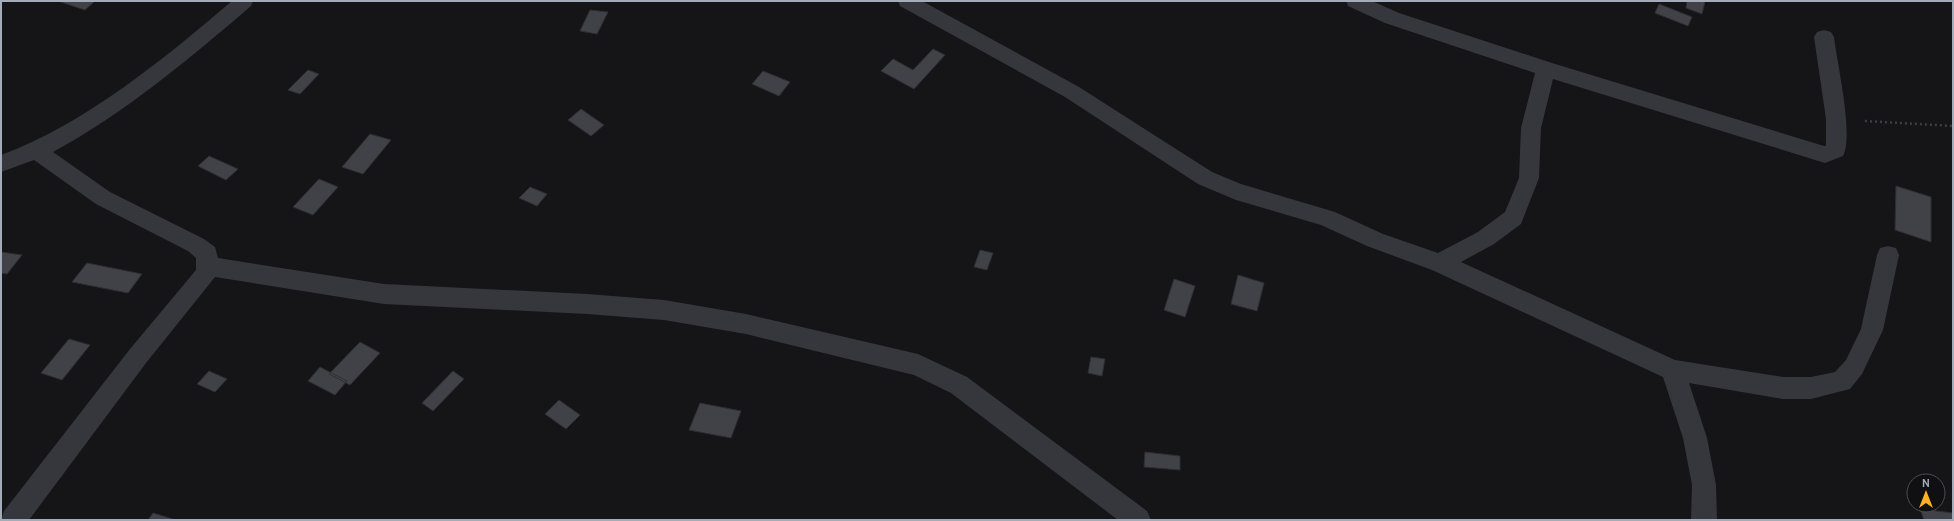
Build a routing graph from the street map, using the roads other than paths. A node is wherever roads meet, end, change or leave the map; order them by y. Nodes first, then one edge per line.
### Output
1 (244, 1) edge
2 (907, 1) edge
3 (1355, 1) edge
4 (1824, 37) dead end
5 (1546, 69) junction
6 (36, 151) junction
7 (1, 164) edge
8 (1888, 255) dead end
9 (1440, 263) junction
10 (208, 266) junction
11 (1673, 370) junction
12 (13, 520) edge
13 (1138, 520) edge
14 (1704, 520) edge

1 - 6 street
2 - 9 street
3 - 5 street
4 - 5 street
5 - 9 street
6 - 7 street
6 - 10 street
8 - 11 street
9 - 11 street
10 - 12 street
10 - 13 street
11 - 14 street

